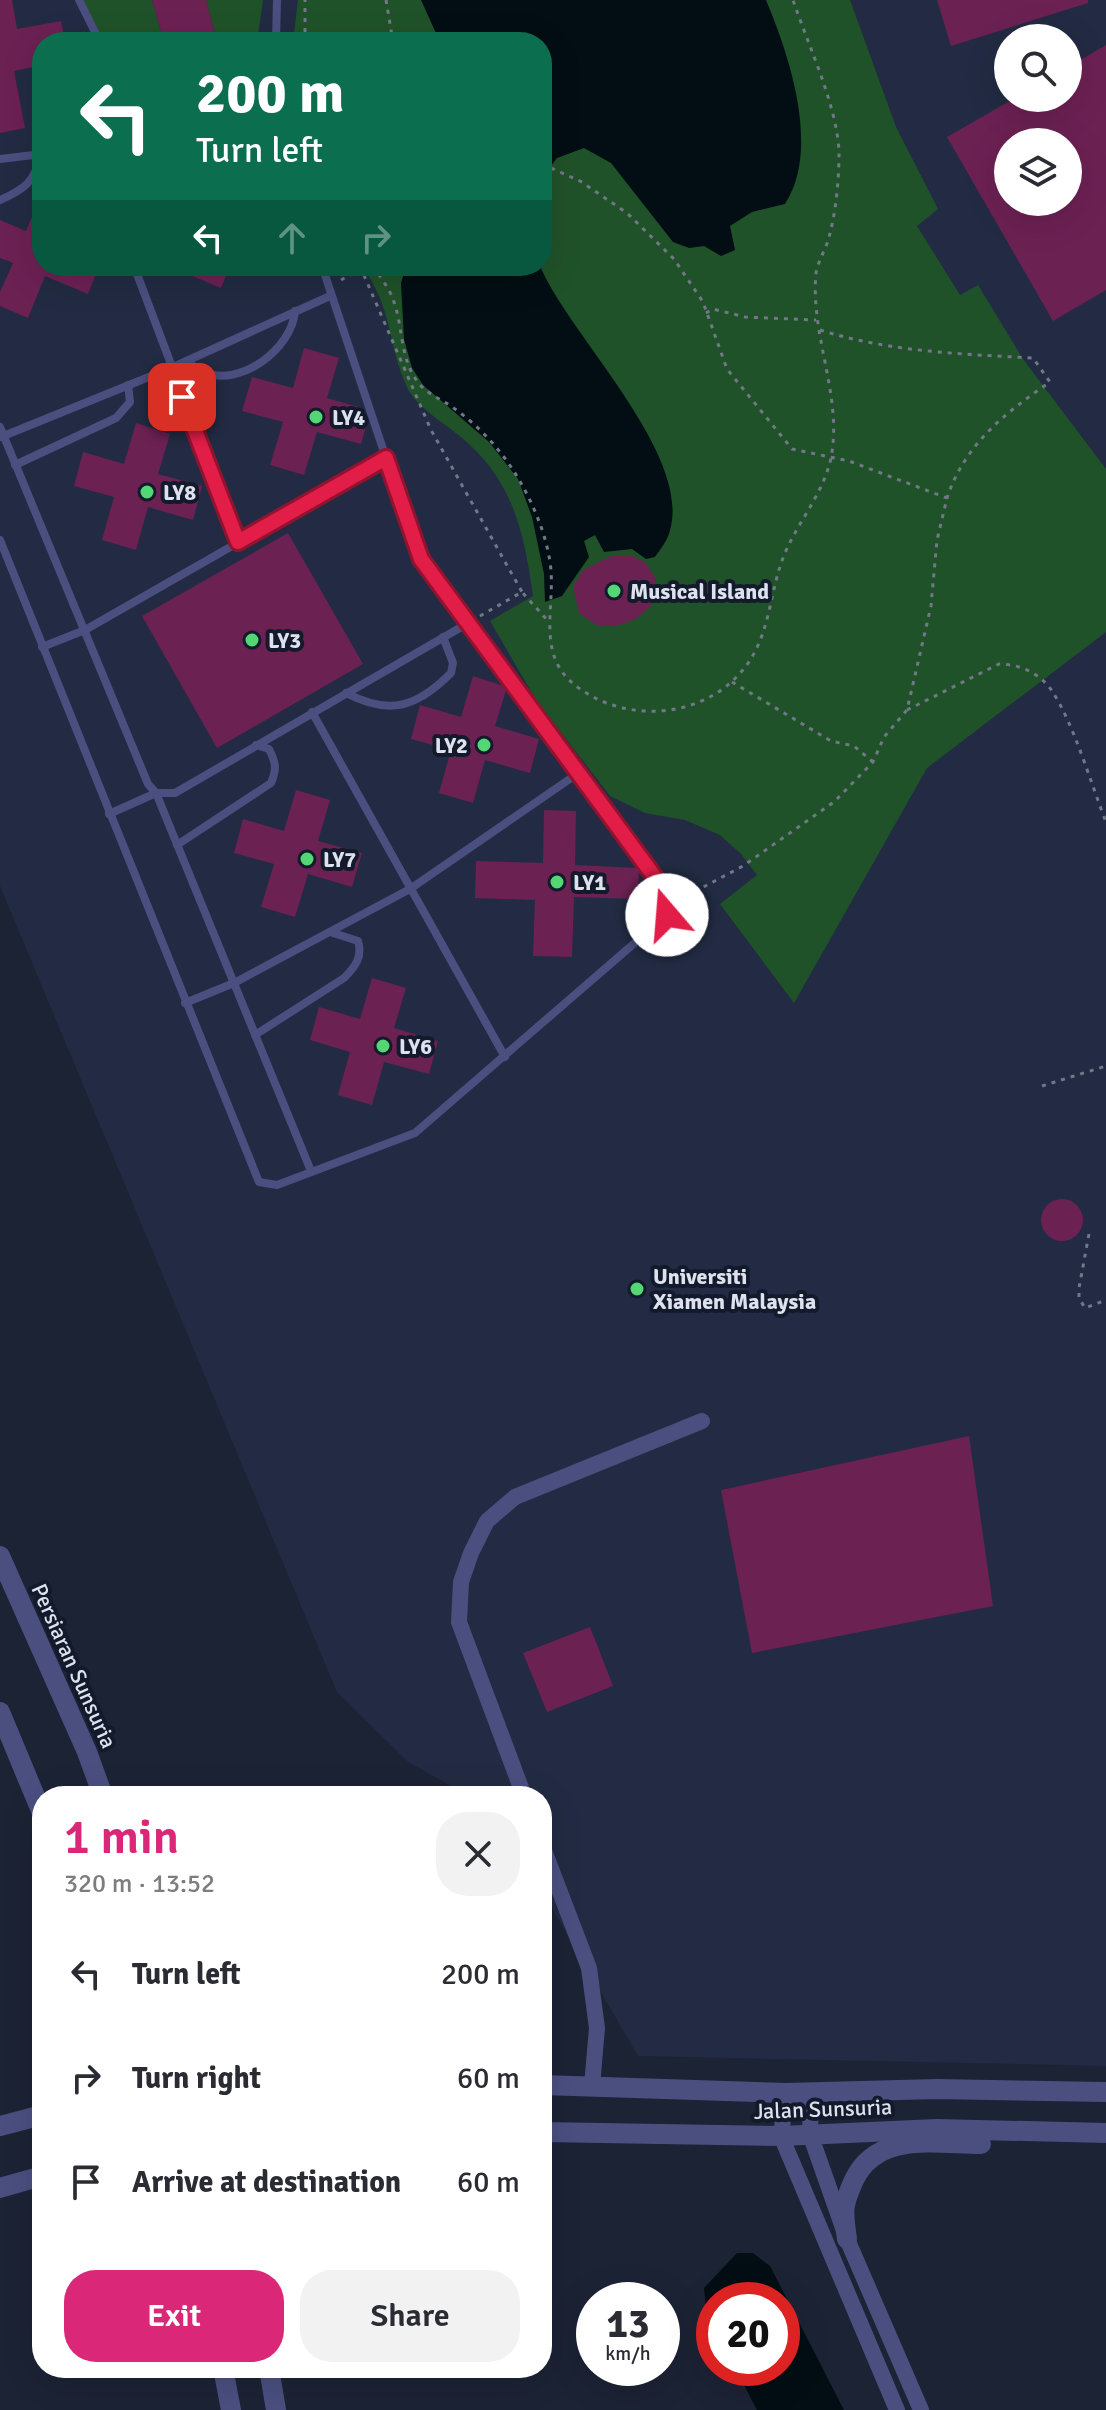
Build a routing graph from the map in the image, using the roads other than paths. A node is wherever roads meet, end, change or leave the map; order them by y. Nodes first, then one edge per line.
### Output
1 (79, 0) edge
2 (277, 0) edge
3 (95, 32) edge
4 (276, 32) edge
5 (32, 155) edge
6 (0, 159) edge
7 (32, 178) edge
8 (0, 200) edge
9 (138, 276) edge
10 (325, 276) edge
11 (329, 291) junction
12 (295, 311) junction
13 (187, 361) junction
14 (171, 368) junction
15 (128, 385) junction
16 (1, 433) edge
17 (386, 458) junction
18 (15, 465) junction
19 (0, 540) edge
20 (238, 542) junction
21 (470, 622) junction
22 (85, 630) junction
23 (443, 637) junction
24 (42, 647) junction
25 (346, 693) junction
26 (312, 712) junction
27 (256, 745) junction
28 (577, 774) junction
29 (156, 793) junction
30 (109, 814) junction
31 (177, 845) junction
32 (410, 889) junction
33 (329, 932) junction
34 (234, 983) junction
35 (185, 1003) junction
36 (255, 1035) junction
37 (505, 1057) junction
38 (311, 1171) junction
39 (702, 1421) dead end
40 (0, 1556) edge
41 (0, 1712) edge
42 (99, 1786) edge
43 (520, 1786) edge
44 (32, 1789) edge
45 (552, 1871) edge
46 (552, 2085) edge
47 (592, 2086) junction
48 (811, 2092) junction
49 (1106, 2092) edge
50 (786, 2093) junction
51 (32, 2118) edge
52 (0, 2126) edge
53 (552, 2132) edge
54 (810, 2134) junction
55 (1106, 2134) edge
56 (781, 2136) junction
57 (32, 2179) edge
58 (0, 2188) edge
59 (847, 2239) junction
60 (225, 2378) edge
61 (271, 2378) edge
62 (231, 2410) edge
63 (276, 2410) edge
64 (897, 2410) edge
65 (921, 2410) edge

1 - 3 lane
2 - 4 lane
5 - 6 lane
7 - 8 lane
9 - 14 lane
10 - 11 lane
11 - 12 lane
11 - 17 lane
12 - 13 lane
12 - 13 lane
13 - 14 lane
14 - 15 lane
14 - 20 lane
15 - 16 lane
15 - 18 lane
16 - 18 lane
17 - 20 lane
17 - 21 lane
18 - 22 lane
19 - 24 lane
20 - 22 lane
21 - 23 lane
21 - 28 lane
22 - 24 lane
22 - 29 lane
23 - 25 lane
23 - 25 lane
24 - 30 lane
25 - 26 lane
26 - 27 lane
26 - 32 lane
27 - 29 lane
27 - 31 lane
28 - 32 lane
28 - 37 lane
29 - 30 lane
29 - 31 lane
30 - 35 lane
31 - 34 lane
32 - 33 lane
32 - 37 lane
33 - 34 lane
33 - 36 lane
34 - 35 lane
34 - 36 lane
35 - 38 lane
36 - 38 lane
37 - 38 lane
39 - 43 street
40 - 42 street, Persiaran Sunsuria
41 - 44 street
45 - 47 street
46 - 47 street, Jalan Sunsuria
47 - 50 street, Jalan Sunsuria
48 - 49 street, Jalan Sunsuria
48 - 50 street, Jalan Sunsuria
48 - 54 street
50 - 56 street
51 - 52 street
53 - 56 street, Jalan Sunsuria
54 - 55 street, Jalan Sunsuria
54 - 56 street, Jalan Sunsuria
54 - 59 street
55 - 59 street
56 - 64 street
57 - 58 street
59 - 65 street
60 - 62 street
61 - 63 street

